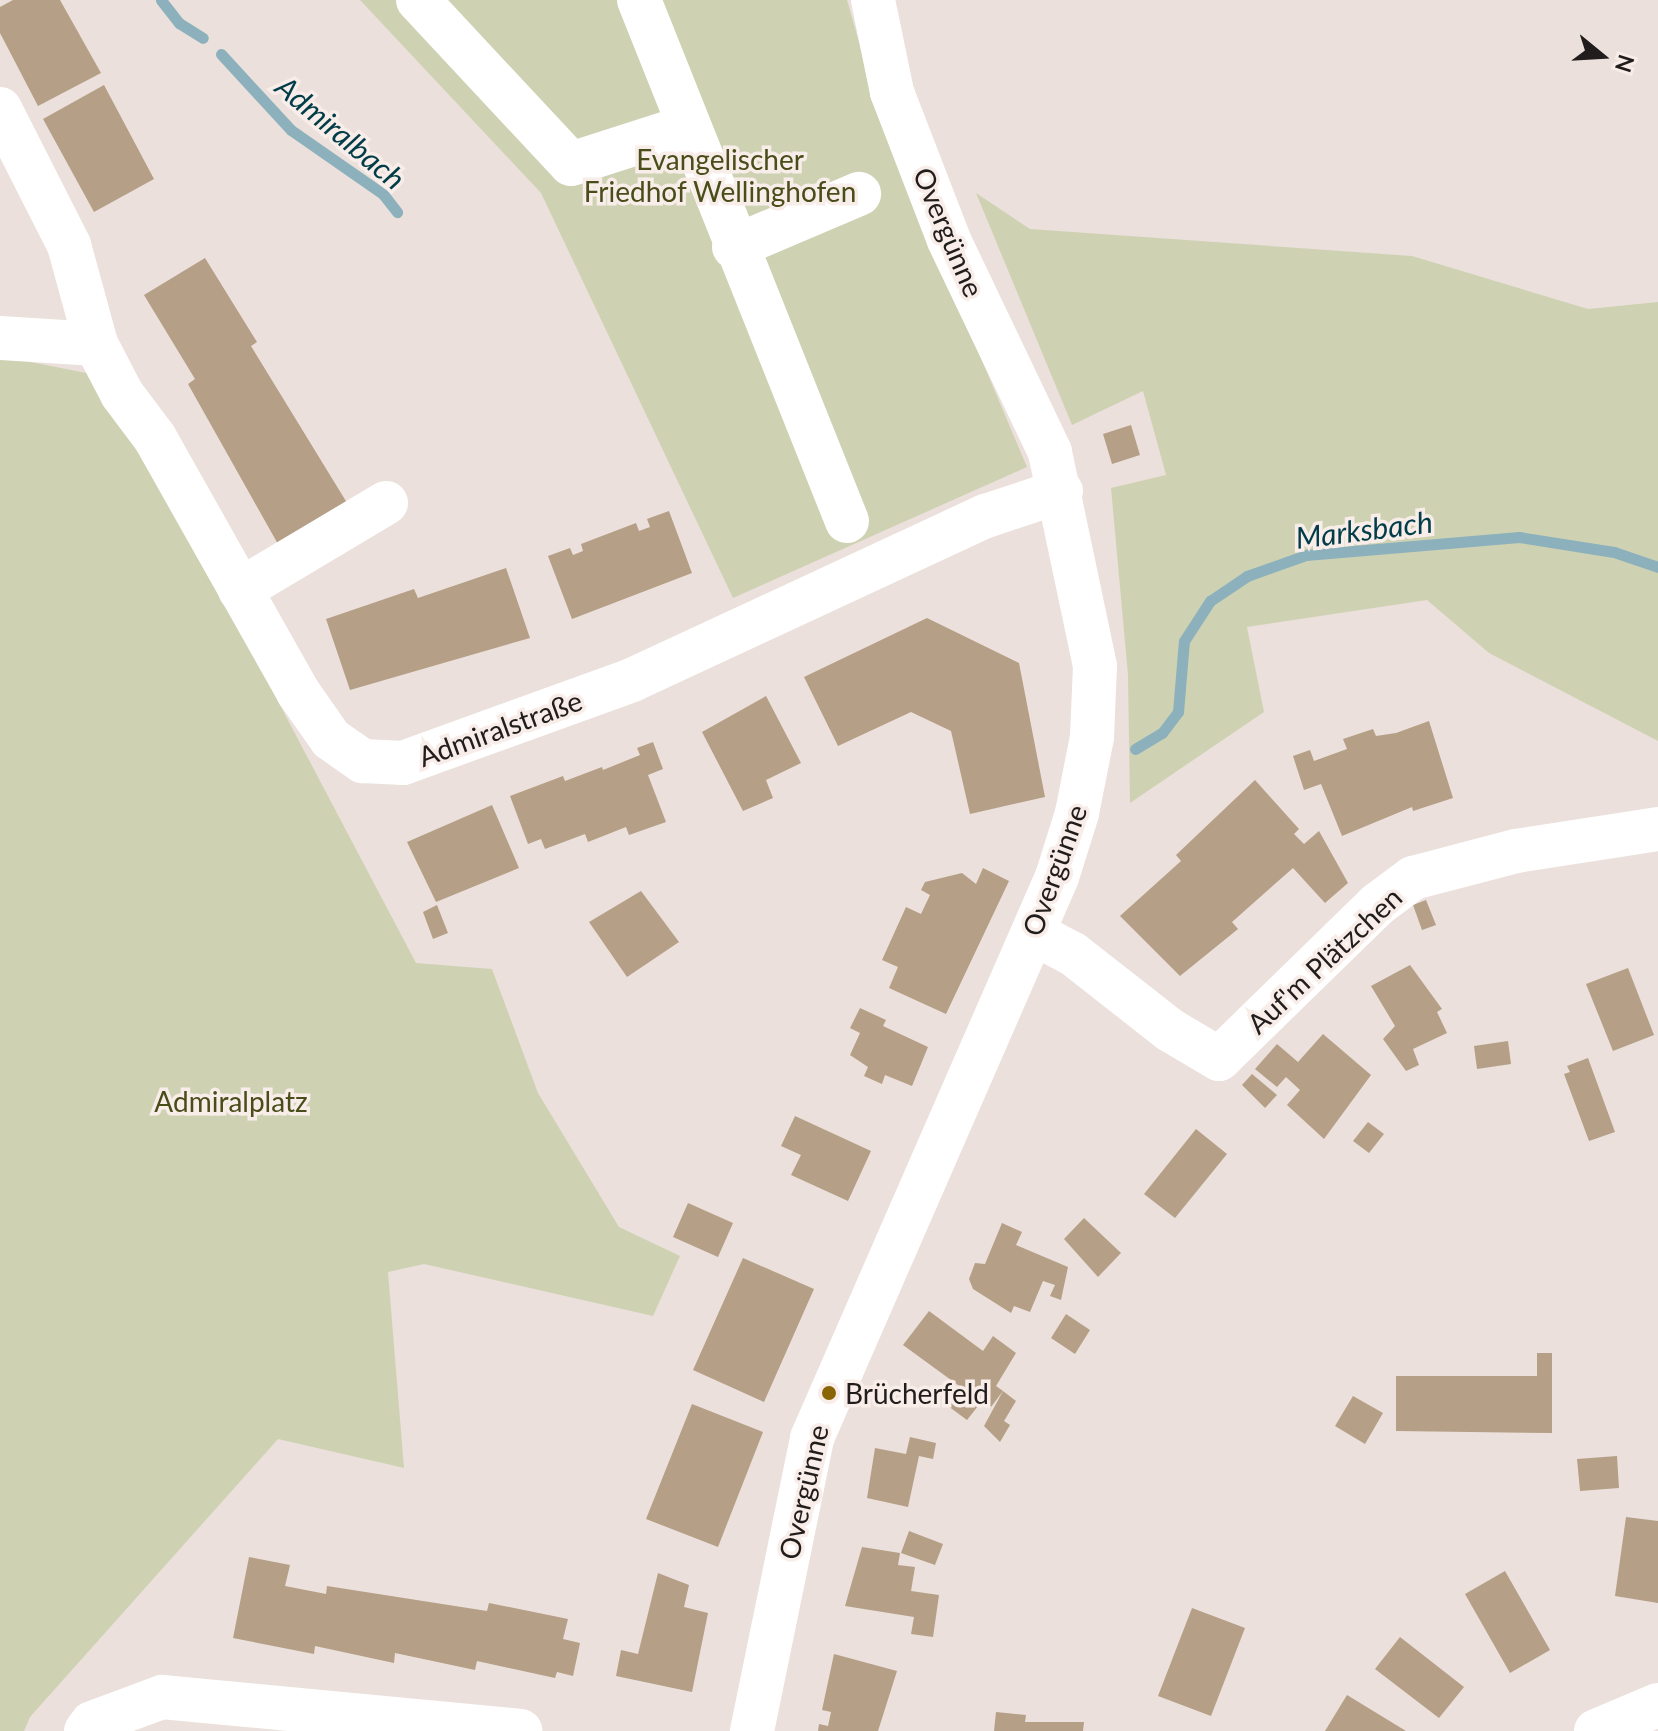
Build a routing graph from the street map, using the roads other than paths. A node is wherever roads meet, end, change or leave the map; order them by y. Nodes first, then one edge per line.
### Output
1 (418, 0) edge
2 (639, 0) edge
3 (873, 0) edge
4 (0, 109) edge
5 (686, 127) junction
6 (859, 194) dead end
7 (734, 247) junction
8 (0, 338) edge
9 (96, 344) junction
10 (1061, 491) junction
11 (386, 503) dead end
12 (847, 521) dead end
13 (240, 590) junction
14 (1658, 829) edge
15 (1033, 933) junction
16 (1658, 1705) edge
17 (86, 1731) edge
18 (520, 1731) edge
19 (752, 1731) edge
20 (1596, 1731) edge

1 - 5 street
2 - 5 street
3 - 10 street, Overgünne
4 - 9 street, Admiralstraße
5 - 7 street
6 - 7 street
7 - 12 street
8 - 9 street
9 - 13 street, Admiralstraße
10 - 13 street, Admiralstraße
10 - 15 street, Overgünne
11 - 13 street
14 - 15 street, Auf'm Plätzchen
15 - 19 street, Overgünne
16 - 20 street
17 - 18 street

